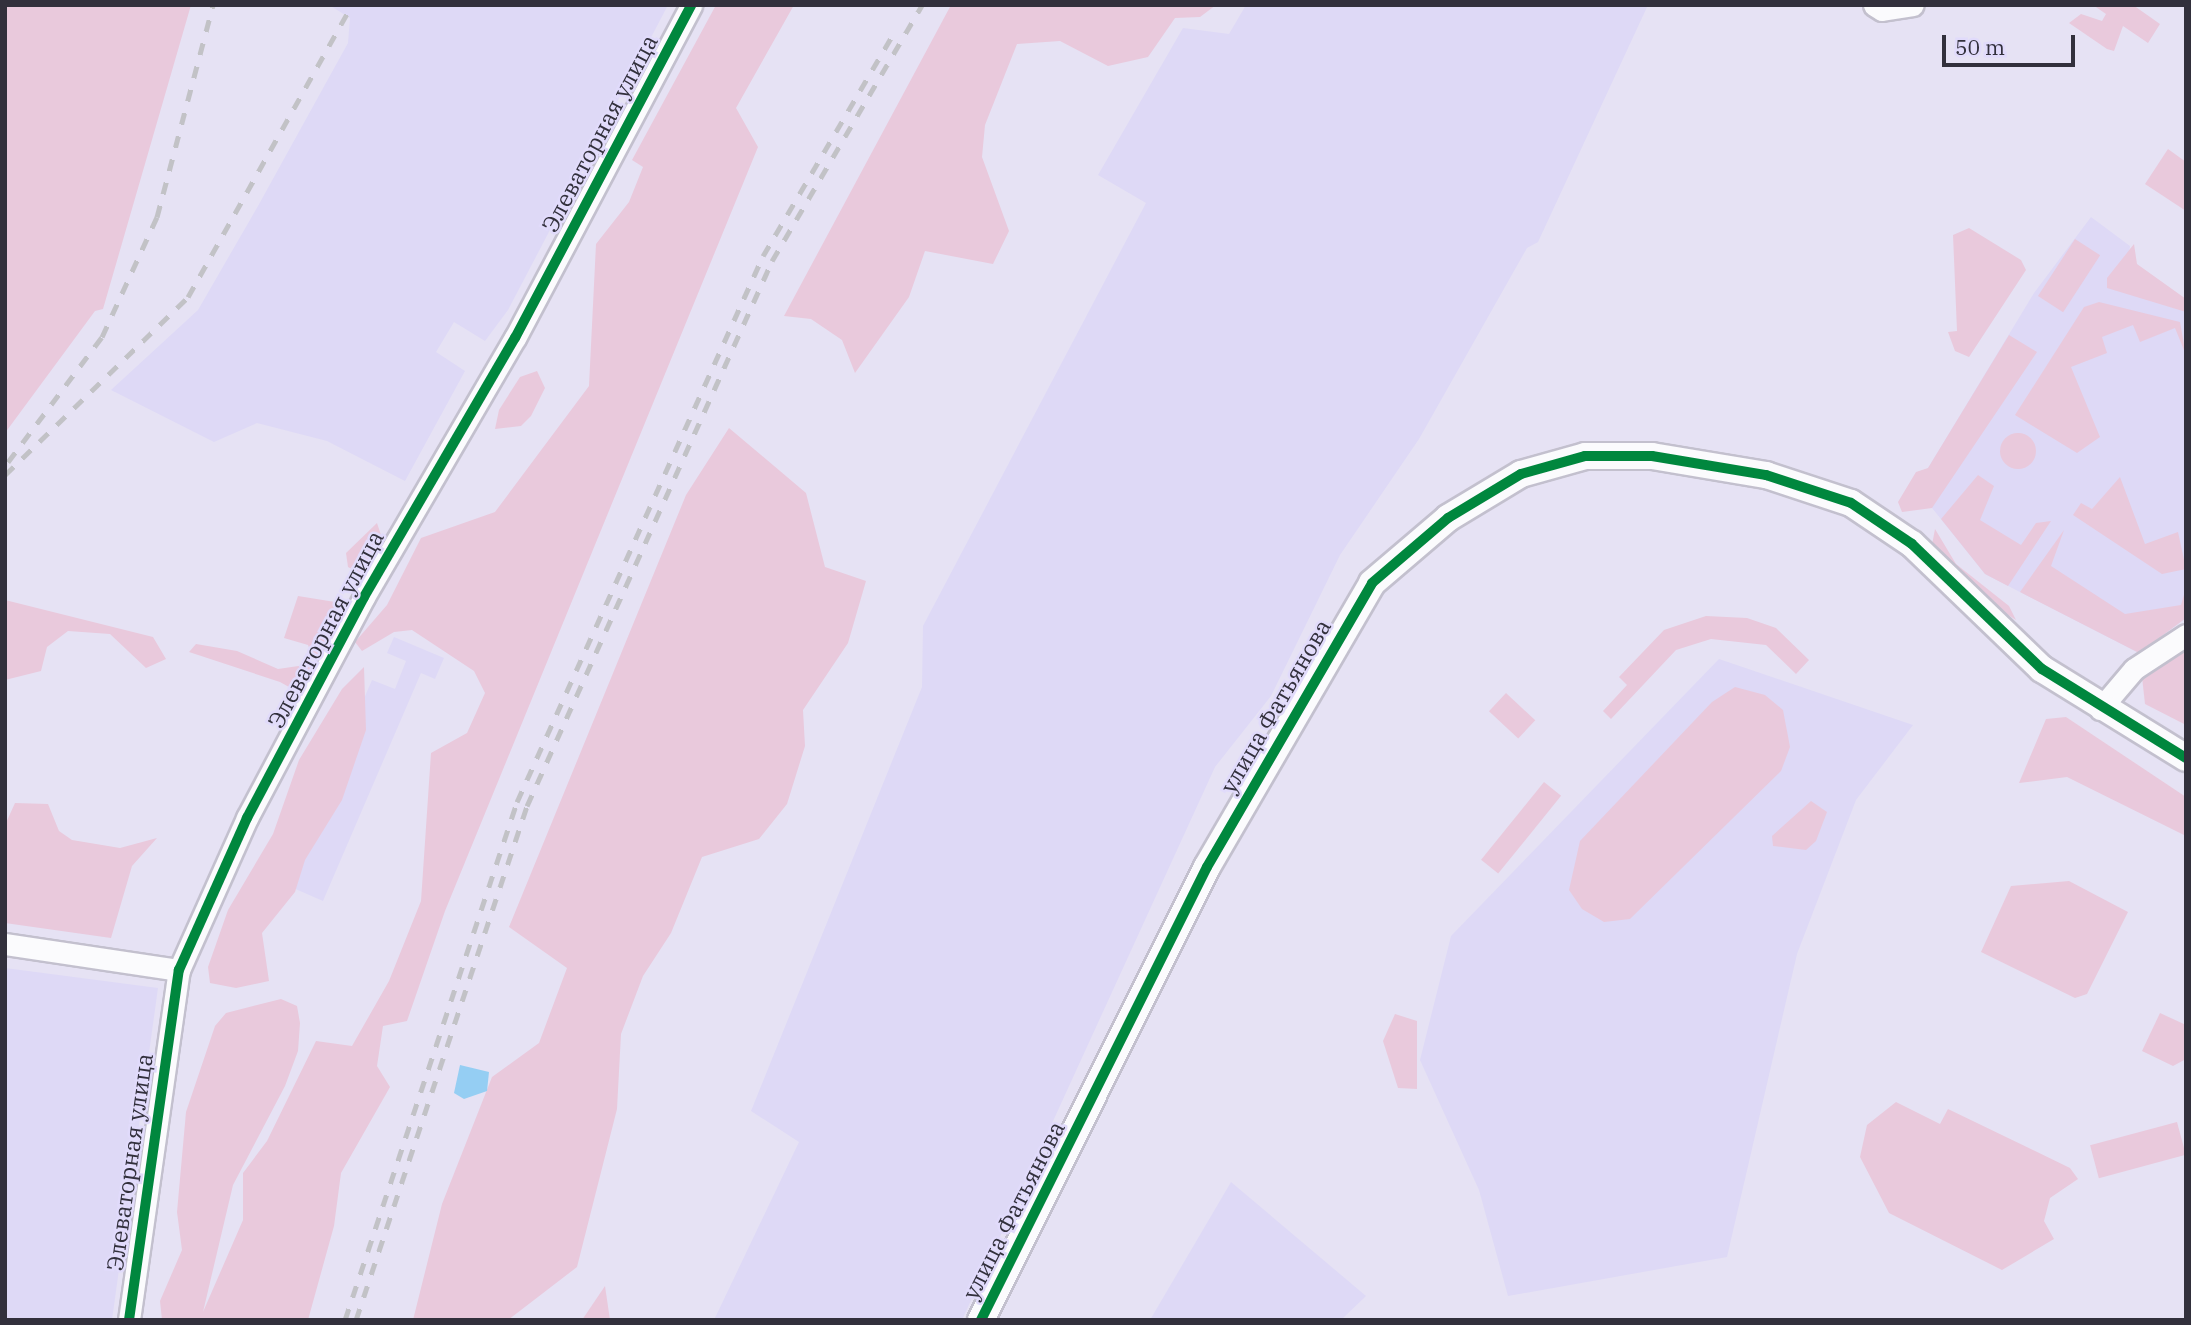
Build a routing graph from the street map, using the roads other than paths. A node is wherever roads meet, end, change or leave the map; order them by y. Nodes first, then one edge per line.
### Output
1 (691, 5) edge
2 (1874, 5) edge
3 (1913, 5) edge
4 (2186, 635) edge
5 (2100, 709) junction
6 (2186, 758) edge
7 (5, 944) edge
8 (179, 970) junction
9 (130, 1320) edge
10 (981, 1320) edge

1 - 8 street, Элеваторная улица
2 - 3 street
4 - 5 street
5 - 6 street, улица Фатьянова
5 - 10 street, улица Фатьянова
7 - 8 street
8 - 9 street, Элеваторная улица

